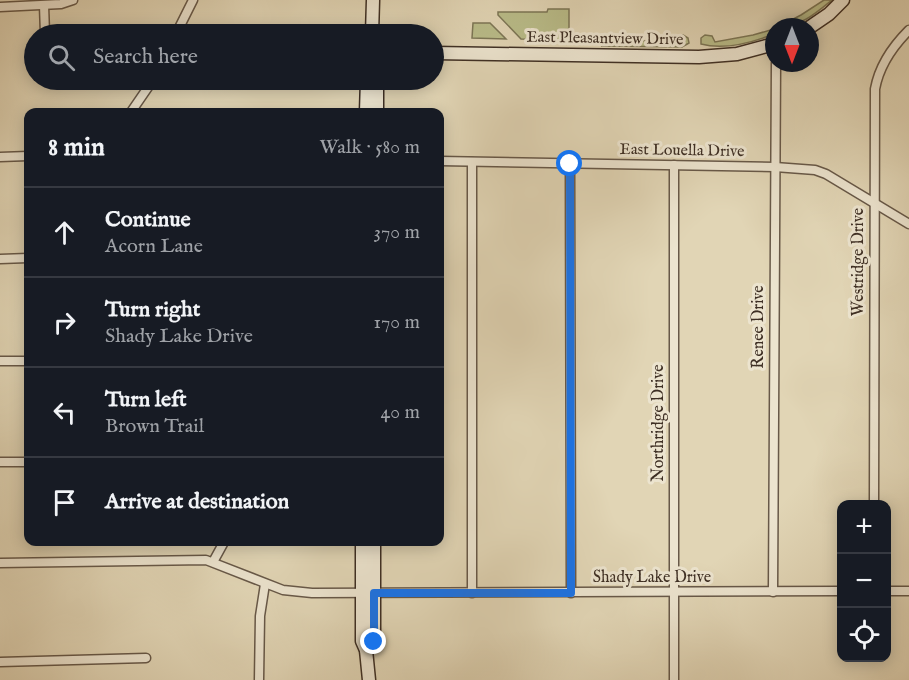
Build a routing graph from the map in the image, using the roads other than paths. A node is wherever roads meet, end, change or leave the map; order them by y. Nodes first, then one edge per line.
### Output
1 (73, 0) edge
2 (193, 0) edge
3 (373, 0) edge
4 (843, 0) edge
5 (44, 5) junction
6 (0, 7) edge
7 (819, 21) edge
8 (45, 24) edge
9 (181, 24) edge
10 (372, 24) edge
11 (909, 30) edge
12 (765, 46) edge
13 (444, 53) edge
14 (776, 72) edge
15 (146, 90) edge
16 (367, 90) edge
17 (377, 90) edge
18 (134, 108) edge
19 (366, 108) edge
20 (377, 108) edge
21 (24, 156) edge
22 (0, 157) edge
23 (444, 161) edge
24 (472, 162) junction
25 (570, 164) junction
26 (674, 165) junction
27 (775, 167) junction
28 (874, 202) junction
29 (909, 224) edge
30 (24, 258) edge
31 (0, 259) edge
32 (0, 361) edge
33 (24, 361) edge
34 (0, 462) edge
35 (24, 462) edge
36 (874, 500) edge
37 (222, 546) edge
38 (362, 546) edge
39 (374, 546) edge
40 (213, 562) junction
41 (0, 563) edge
42 (265, 584) junction
43 (837, 591) edge
44 (891, 591) edge
45 (909, 591) edge
46 (772, 592) junction
47 (368, 593) junction
48 (472, 593) junction
49 (571, 593) junction
50 (674, 593) junction
51 (146, 658) dead end
52 (0, 662) edge
53 (259, 680) edge
54 (369, 680) edge
55 (674, 680) edge

1 - 5 street
2 - 9 street
3 - 10 street
4 - 7 street
5 - 6 street
5 - 8 street
11 - 28 street, Westridge Drive
12 - 13 street, East Pleasantview Drive
14 - 27 street, Renee Drive
15 - 18 street
16 - 19 street
17 - 20 street
21 - 22 street
23 - 24 street, East Louella Drive
24 - 25 street, East Louella Drive
24 - 48 street
25 - 26 street, East Louella Drive
25 - 49 street
26 - 27 street, East Louella Drive
26 - 50 street, Northridge Drive
27 - 28 street, East Louella Drive
27 - 46 street, Renee Drive
28 - 29 street, East Louella Drive
28 - 36 street, Westridge Drive
30 - 31 street
32 - 33 street
34 - 35 street
37 - 40 street
38 - 47 street
39 - 47 street
40 - 41 street, Shady Lake Drive
40 - 42 street, Shady Lake Drive
42 - 47 street, Shady Lake Drive
42 - 53 street
43 - 46 street, Shady Lake Drive
44 - 45 street
46 - 50 street, Shady Lake Drive
47 - 48 street, Shady Lake Drive
47 - 54 street
48 - 49 street, Shady Lake Drive
49 - 50 street, Shady Lake Drive
50 - 55 street, Northridge Drive
51 - 52 street

